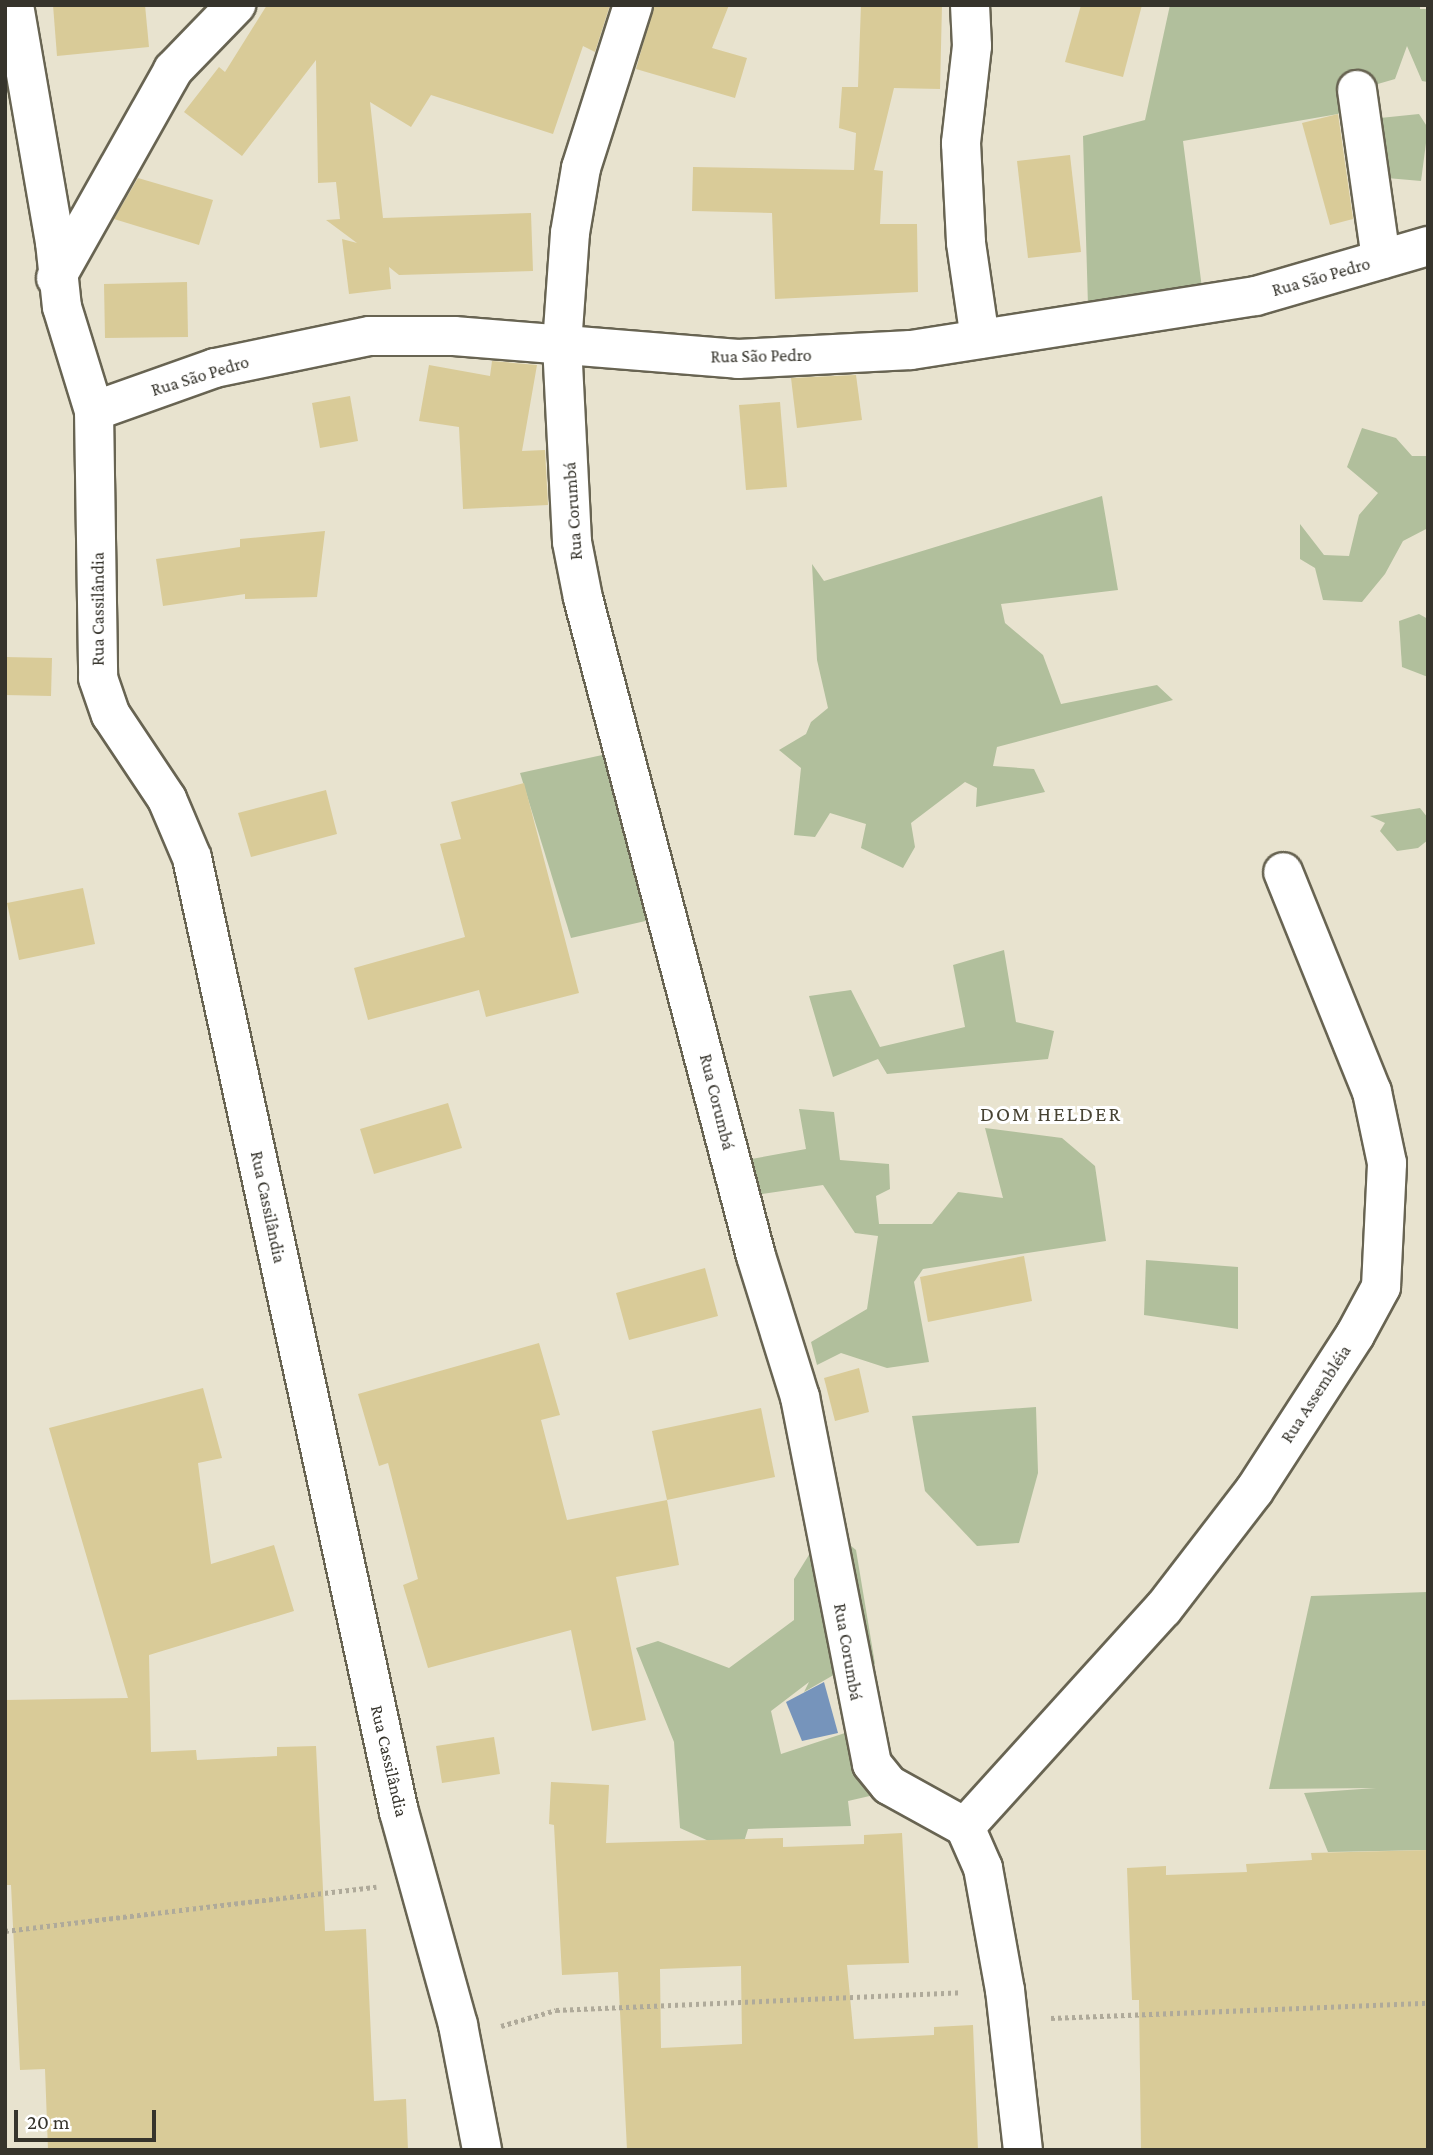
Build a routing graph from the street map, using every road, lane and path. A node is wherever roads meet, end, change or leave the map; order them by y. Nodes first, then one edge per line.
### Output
1 (14, 5) edge
2 (236, 5) edge
3 (633, 5) edge
4 (970, 5) edge
5 (1357, 90) dead end
6 (1428, 246) edge
7 (1381, 259) junction
8 (57, 278) junction
9 (980, 340) junction
10 (562, 344) junction
11 (94, 411) junction
12 (1283, 872) dead end
13 (965, 1827) junction
14 (419, 1882) junction
15 (5, 1931) edge
16 (1428, 2003) edge
17 (1006, 2005) junction
18 (460, 2038) junction
19 (482, 2150) edge
20 (1023, 2150) edge

1 - 8 street, Rua Cassilândia
2 - 8 street
3 - 10 street, Rua Corumbá
4 - 9 street
5 - 7 street
6 - 7 street, Rua São Pedro
7 - 9 street, Rua São Pedro
8 - 11 street, Rua Cassilândia
9 - 10 street, Rua São Pedro
10 - 11 street, Rua São Pedro
10 - 13 street, Rua Corumbá
11 - 14 street, Rua Cassilândia
12 - 13 street, Rua Assembléia
13 - 17 street
14 - 15 path
14 - 18 street, Rua Cassilândia
16 - 17 path
17 - 18 path
17 - 20 street
18 - 19 street, Rua Cassilândia

